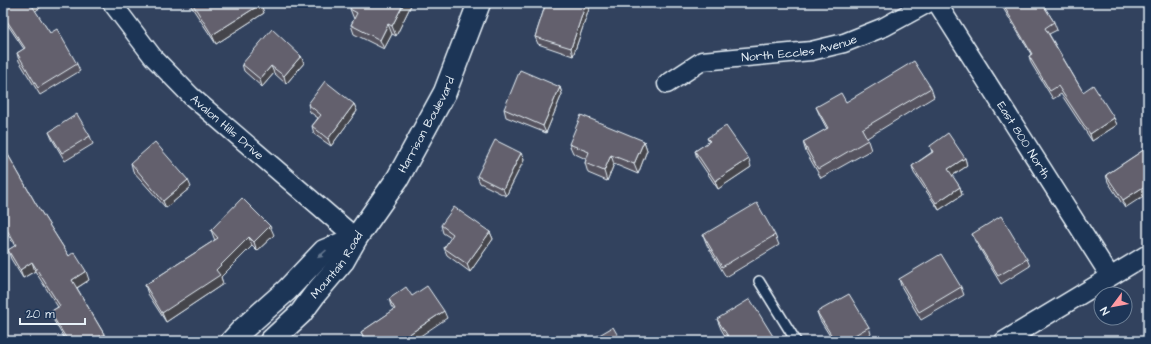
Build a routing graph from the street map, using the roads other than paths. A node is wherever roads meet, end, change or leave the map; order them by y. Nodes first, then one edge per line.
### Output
1 (112, 3) edge
2 (479, 3) edge
3 (928, 3) edge
4 (937, 3) edge
5 (668, 84) dead end
6 (356, 238) junction
7 (1148, 254) edge
8 (1110, 276) junction
9 (759, 281) dead end
10 (232, 341) edge
11 (272, 341) edge
12 (796, 341) edge
13 (1004, 341) edge

1 - 6 street, Avalon Hills Drive
2 - 6 street, Harrison Boulevard
3 - 5 street, North Eccles Avenue
4 - 8 street, East 800 North
6 -> 10 street, Mountain Road
6 - 11 street, Mountain Road
7 - 8 street
8 - 13 street
9 - 12 lane

